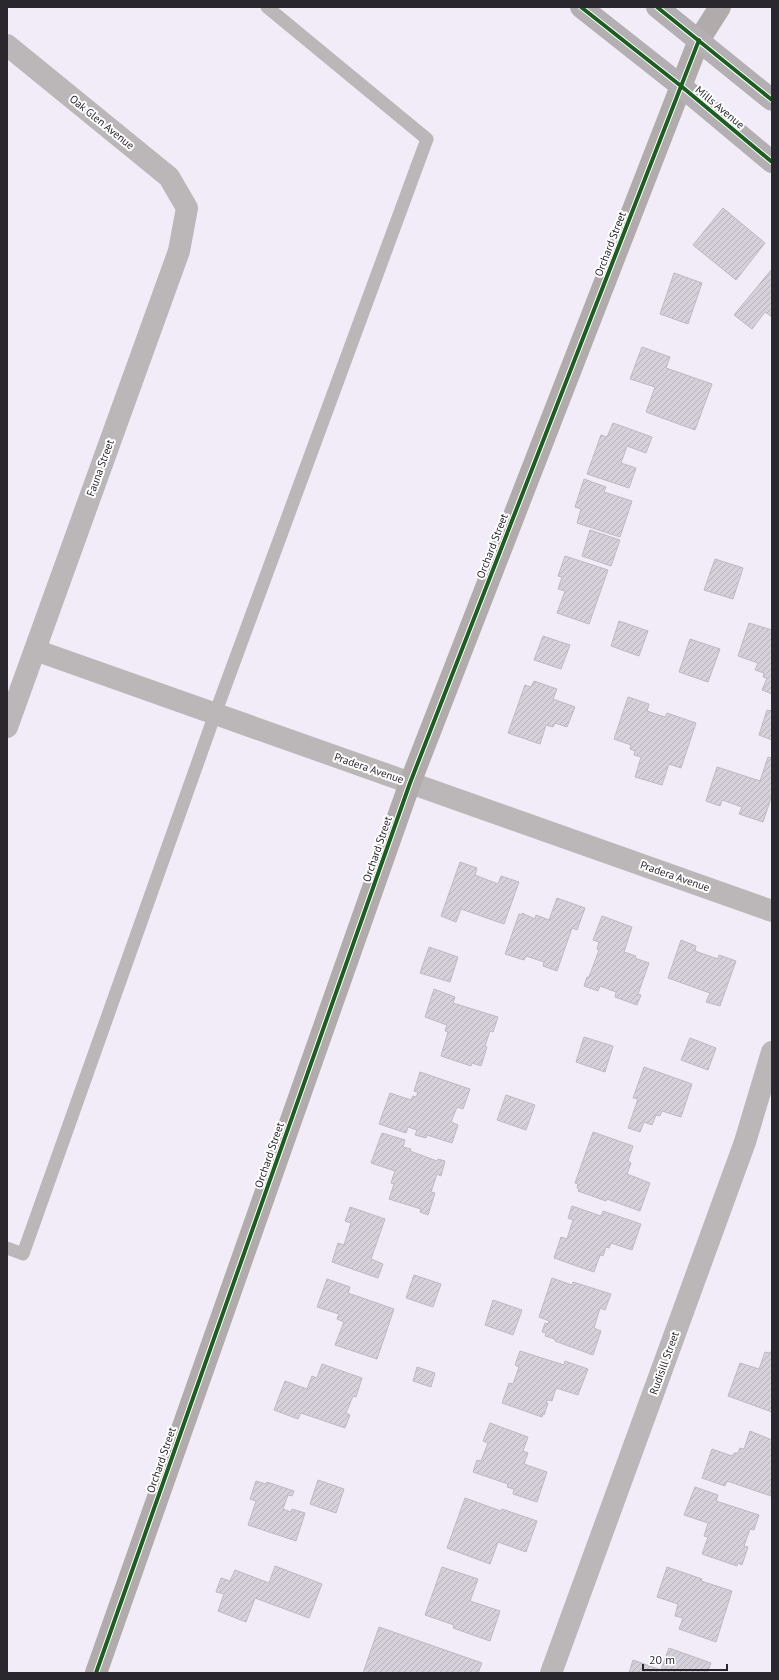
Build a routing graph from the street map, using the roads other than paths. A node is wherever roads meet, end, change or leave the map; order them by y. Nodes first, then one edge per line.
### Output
1 (267, 7) edge
2 (580, 7) edge
3 (658, 7) edge
4 (720, 7) edge
5 (699, 40) junction
6 (7, 45) edge
7 (681, 86) junction
8 (772, 100) edge
9 (772, 162) edge
10 (187, 208) joint
11 (35, 650) junction
12 (216, 714) junction
13 (7, 727) edge
14 (410, 782) junction
15 (772, 911) edge
16 (772, 1052) edge
17 (7, 1248) edge
18 (96, 1673) edge
19 (551, 1673) edge

1 - 12 lane
2 - 7 main road, Mills Avenue
3 - 5 main road
4 - 5 street, Orchard Street
5 - 7 street, Orchard Street
5 - 8 main road
6 - 10 street, Oak Glen Avenue
7 - 9 main road, Mills Avenue
7 - 14 street, Orchard Street
10 - 11 street, Fauna Street
11 - 12 street, Pradera Avenue
11 - 13 street, Fauna Street
12 - 14 street, Pradera Avenue
12 - 17 lane
14 - 15 street, Pradera Avenue
14 - 18 street, Orchard Street
16 - 19 street, Rudisill Street

